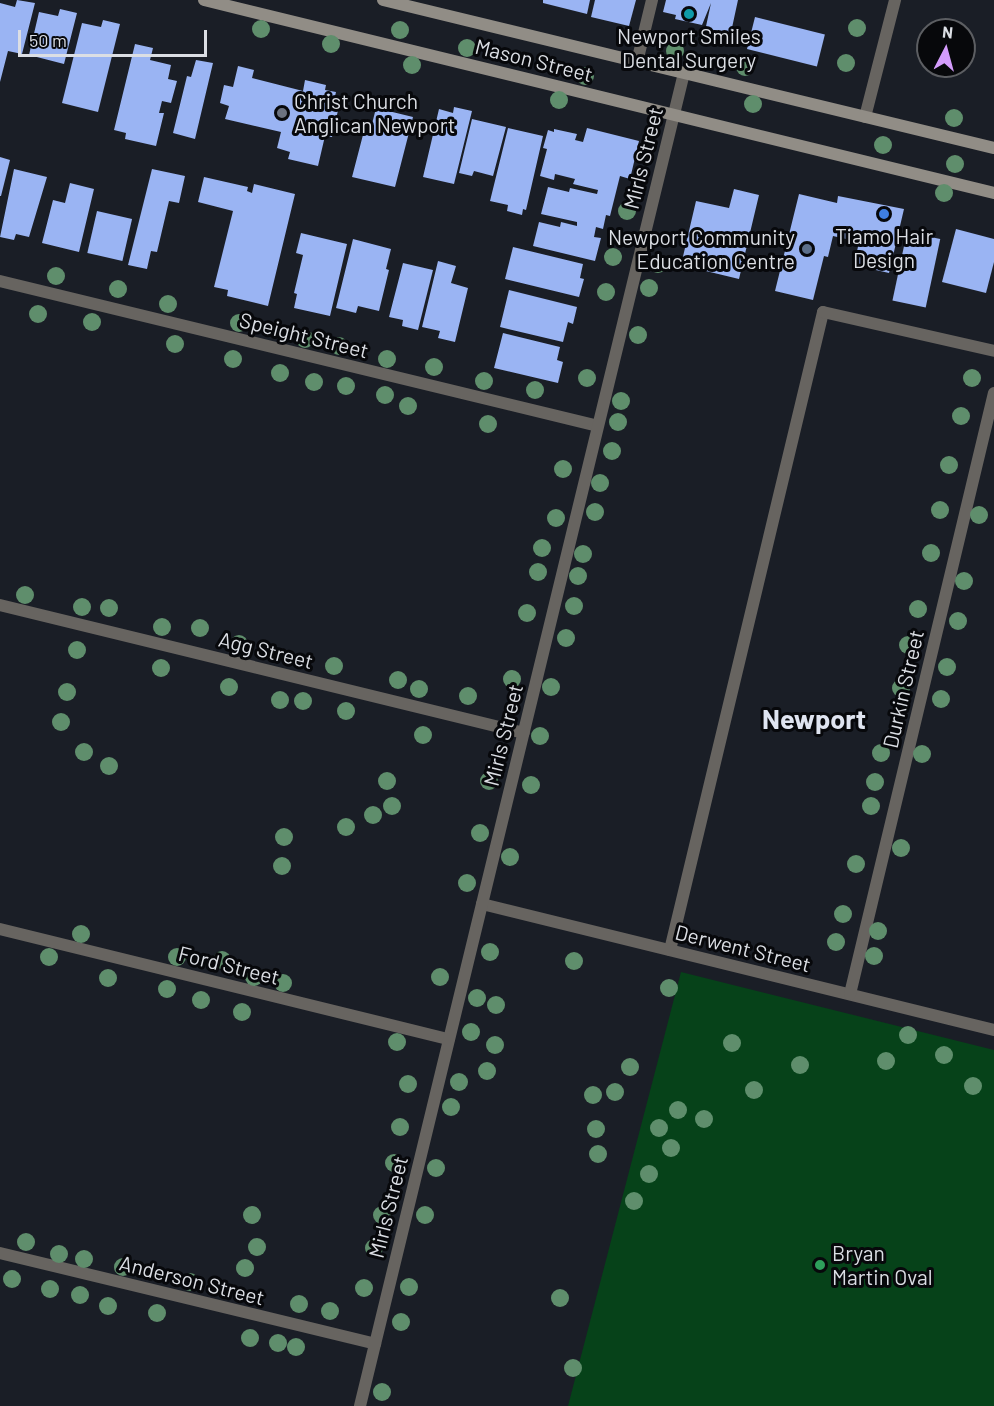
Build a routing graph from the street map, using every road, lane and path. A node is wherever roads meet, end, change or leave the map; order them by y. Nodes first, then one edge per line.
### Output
1 (204, 0) edge
2 (383, 0) edge
3 (652, 0) edge
4 (895, 0) edge
5 (402, 2) edge
6 (637, 62) junction
7 (684, 73) junction
8 (674, 114) junction
9 (865, 117) junction
10 (994, 148) edge
11 (994, 193) edge
12 (0, 281) edge
13 (994, 351) edge
14 (994, 393) edge
15 (598, 426) junction
16 (0, 605) edge
17 (524, 732) junction
18 (482, 904) junction
19 (0, 929) edge
20 (670, 950) junction
21 (850, 994) junction
22 (994, 1030) edge
23 (449, 1039) junction
24 (0, 1253) edge
25 (375, 1344) junction
26 (360, 1406) edge

1 - 8 street, Mason Street
2 - 5 street, Mason Street
3 - 6 street
4 - 9 street
5 - 6 street, Mason Street
6 - 7 street, Mason Street
7 - 8 street, Mirls Street
7 - 9 street, Mason Street
8 - 11 street, Mason Street
8 - 15 street, Mirls Street
9 - 10 street, Mason Street
12 - 15 street, Speight Street
13 - 20 street
14 - 21 street, Durkin Street
15 - 17 street, Mirls Street
16 - 17 street, Agg Street
17 - 18 street, Mirls Street
18 - 20 street, Derwent Street
18 - 23 street, Mirls Street
19 - 23 street, Ford Street
20 - 21 street, Derwent Street
21 - 22 street, Derwent Street
23 - 25 street, Mirls Street
24 - 25 street, Anderson Street
25 - 26 street, Mirls Street

